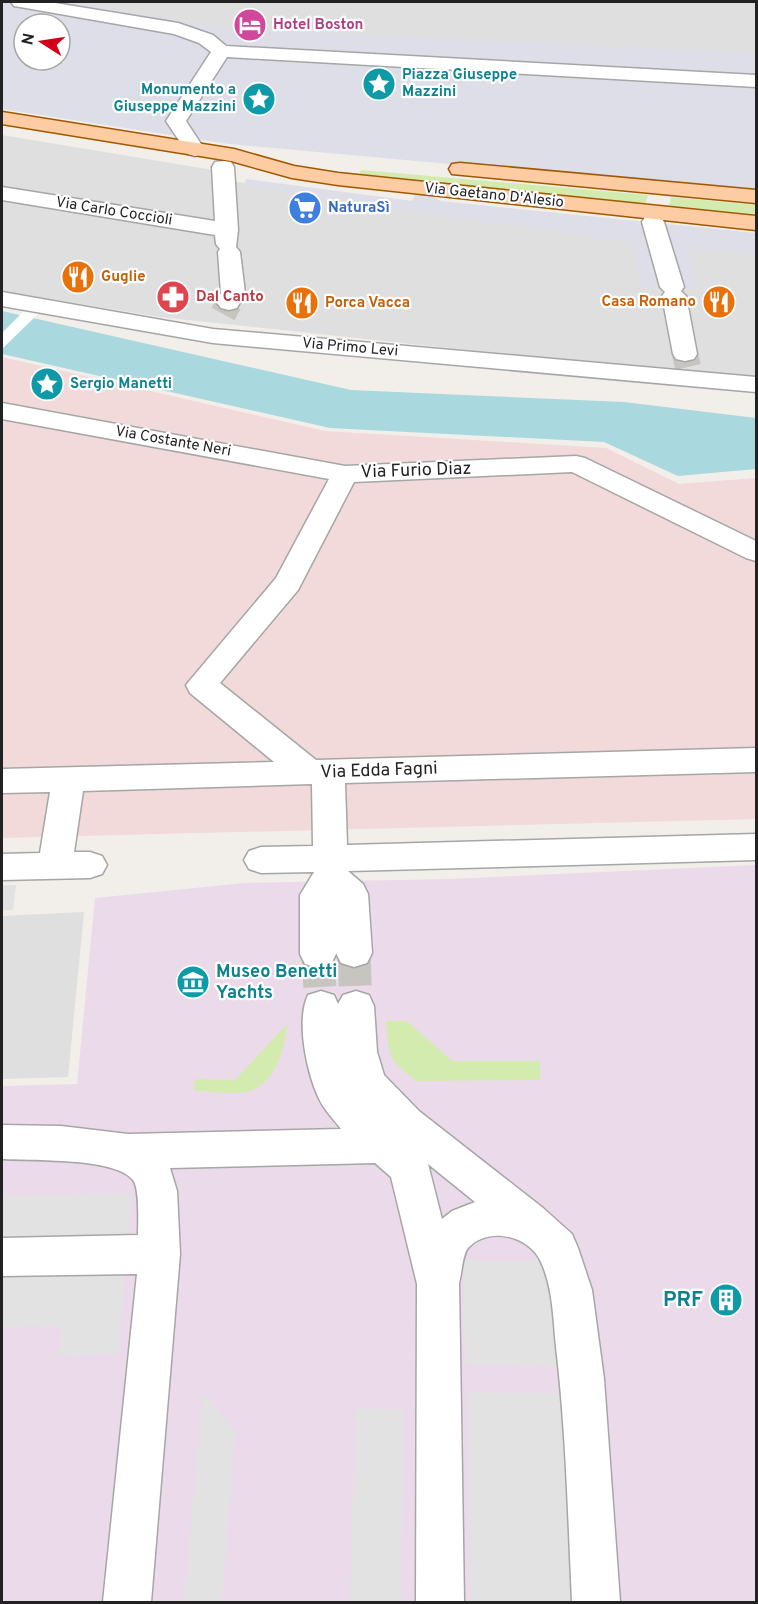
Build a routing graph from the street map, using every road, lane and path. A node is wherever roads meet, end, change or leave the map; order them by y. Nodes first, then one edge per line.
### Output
1 (20, 2) edge
2 (221, 51) junction
3 (756, 81) edge
4 (2, 118) edge
5 (195, 150) junction
6 (337, 158) dead end
7 (229, 161) junction
8 (439, 168) dead end
9 (2, 194) edge
10 (756, 197) edge
11 (654, 222) dead end
12 (756, 223) edge
13 (228, 242) junction
14 (2, 299) edge
15 (222, 318) junction
16 (693, 374) junction
17 (756, 385) edge
18 (2, 411) edge
19 (345, 474) junction
20 (756, 552) edge
21 (756, 760) edge
22 (319, 772) junction
23 (68, 778) junction
24 (2, 780) edge
25 (756, 847) edge
26 (261, 860) dead end
27 (90, 865) dead end
28 (55, 866) junction
29 (2, 867) edge
30 (330, 868) junction
31 (354, 953) tunnel mouth
32 (318, 954) tunnel mouth
33 (2, 1142) edge
34 (383, 1145) junction
35 (128, 1152) junction
36 (529, 1221) junction
37 (159, 1254) junction
38 (2, 1257) edge
39 (438, 1284) junction
40 (127, 1602) edge
41 (440, 1602) edge
42 (596, 1602) edge

1 - 2 street
2 - 3 street
2 - 5 street
4 - 5 main road, Via Gaetano D'Alesio
5 - 7 main road, Via Gaetano D'Alesio
6 - 7 main road, Via Gaetano D'Alesio
7 - 12 main road, Via Gaetano D'Alesio
7 - 13 street
8 - 10 main road, Via Gaetano D'Alesio
9 - 13 street, Via Carlo Coccioli
11 - 16 street
13 - 15 street
14 - 15 street, Via Primo Levi
15 - 16 street, Via Primo Levi
16 - 17 street, Via Primo Levi
18 - 19 street, Via Costante Neri
19 - 20 street, Via Furio Diaz
19 - 22 street, Via Furio Diaz
21 - 22 street, Via Edda Fagni
22 - 23 street, Via Edda Fagni
22 - 30 street
23 - 24 street, Via Edda Fagni
23 - 28 street
25 - 30 street
26 - 30 street
27 - 28 street
28 - 29 street
30 - 31 street
30 - 32 street
33 - 35 street
34 - 35 street
34 - 36 street
34 - 39 street
35 - 37 street
36 - 39 street
36 - 42 street
37 - 38 street
37 - 40 street
39 - 41 street

